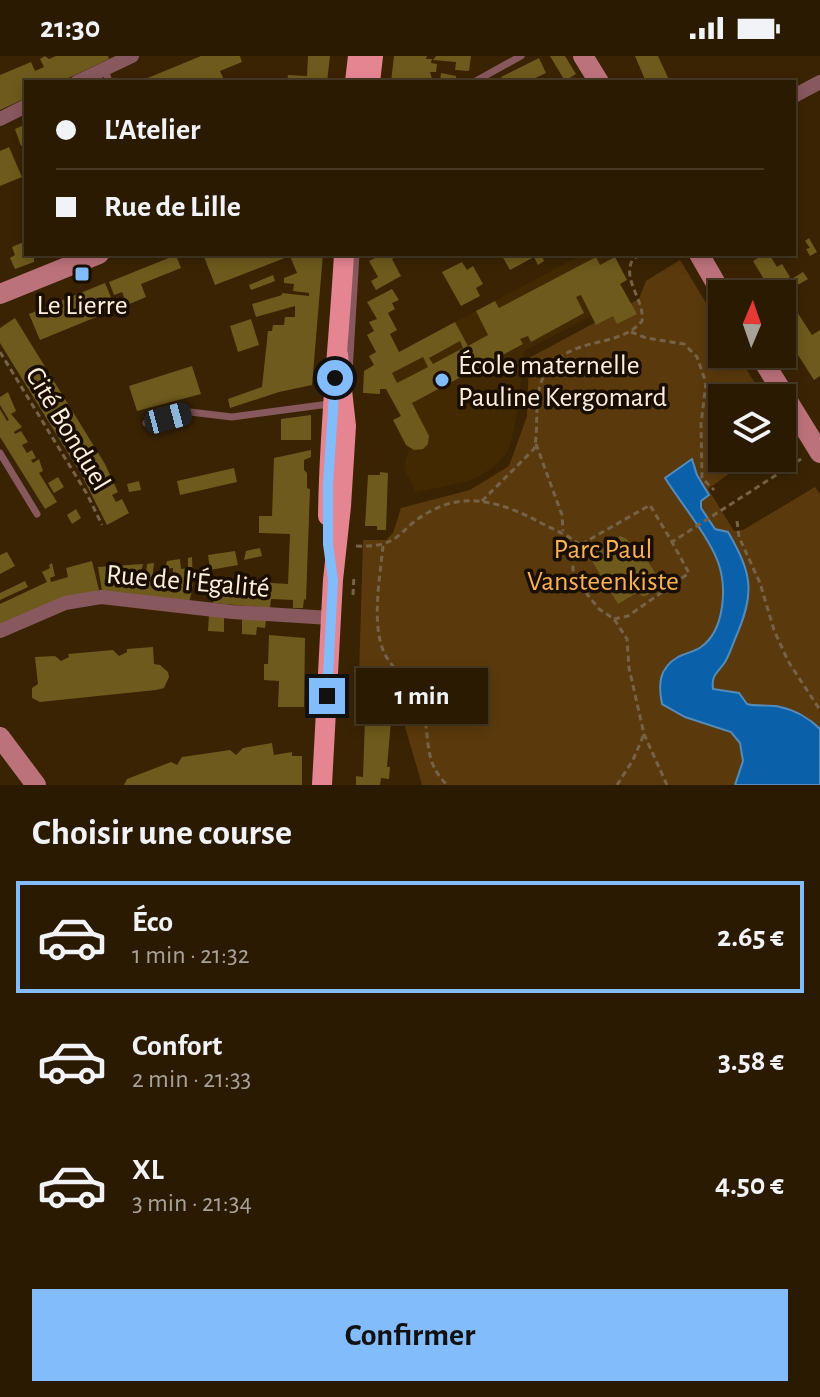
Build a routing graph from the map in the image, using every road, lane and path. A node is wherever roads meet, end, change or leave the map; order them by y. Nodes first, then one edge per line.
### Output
1 (132, 56) edge
2 (358, 56) edge
3 (373, 56) edge
4 (521, 56) edge
5 (583, 56) edge
6 (107, 76) edge
7 (87, 80) edge
8 (355, 80) edge
9 (370, 80) edge
10 (478, 80) edge
11 (598, 80) edge
12 (820, 82) edge
13 (796, 95) edge
14 (24, 107) edge
15 (0, 119) edge
16 (94, 256) edge
17 (344, 256) edge
18 (356, 256) edge
19 (638, 256) edge
20 (700, 256) edge
21 (714, 280) edge
22 (0, 294) edge
23 (631, 332) junction
24 (0, 352) edge
25 (338, 354) junction
26 (768, 368) edge
27 (332, 403) junction
28 (146, 423) dead end
29 (346, 426) junction
30 (536, 444) junction
31 (819, 451) edge
32 (0, 453) edge
33 (714, 490) dead end
34 (482, 501) junction
35 (37, 514) dead end
36 (737, 521) dead end
37 (102, 525) dead end
38 (563, 531) junction
39 (672, 542) junction
40 (338, 544) junction
41 (580, 545) junction
42 (383, 546) junction
43 (333, 580) junction
44 (331, 618) junction
45 (614, 619) junction
46 (0, 631) edge
47 (820, 710) edge
48 (644, 734) junction
49 (0, 737) edge
50 (36, 785) edge
51 (322, 785) edge
52 (447, 785) edge
53 (617, 785) edge
54 (667, 785) edge

1 - 6 street
2 - 8 main road
3 - 9 main road
4 - 10 lane
5 - 11 main road
6 - 7 street
12 - 13 street
14 - 15 street
16 - 22 main road
17 - 25 main road
18 - 29 lane
19 - 23 path
20 - 21 main road
23 - 30 path
23 - 33 path
24 - 37 path, Cité Bonduel
25 - 27 main road
25 - 29 main road
26 - 31 main road
27 - 28 lane
27 - 43 main road
29 - 40 main road
30 - 34 path
30 - 38 path
31 - 39 path
32 - 35 lane
34 - 38 path
34 - 42 path
36 - 47 path
38 - 41 path
39 - 41 path
39 - 45 path
40 - 42 path
40 - 43 main road
41 - 45 path
42 - 52 path
43 - 44 main road
44 - 46 street, Rue de l'Égalité
44 - 51 main road
45 - 48 path
48 - 53 path
48 - 54 path
49 - 50 main road

